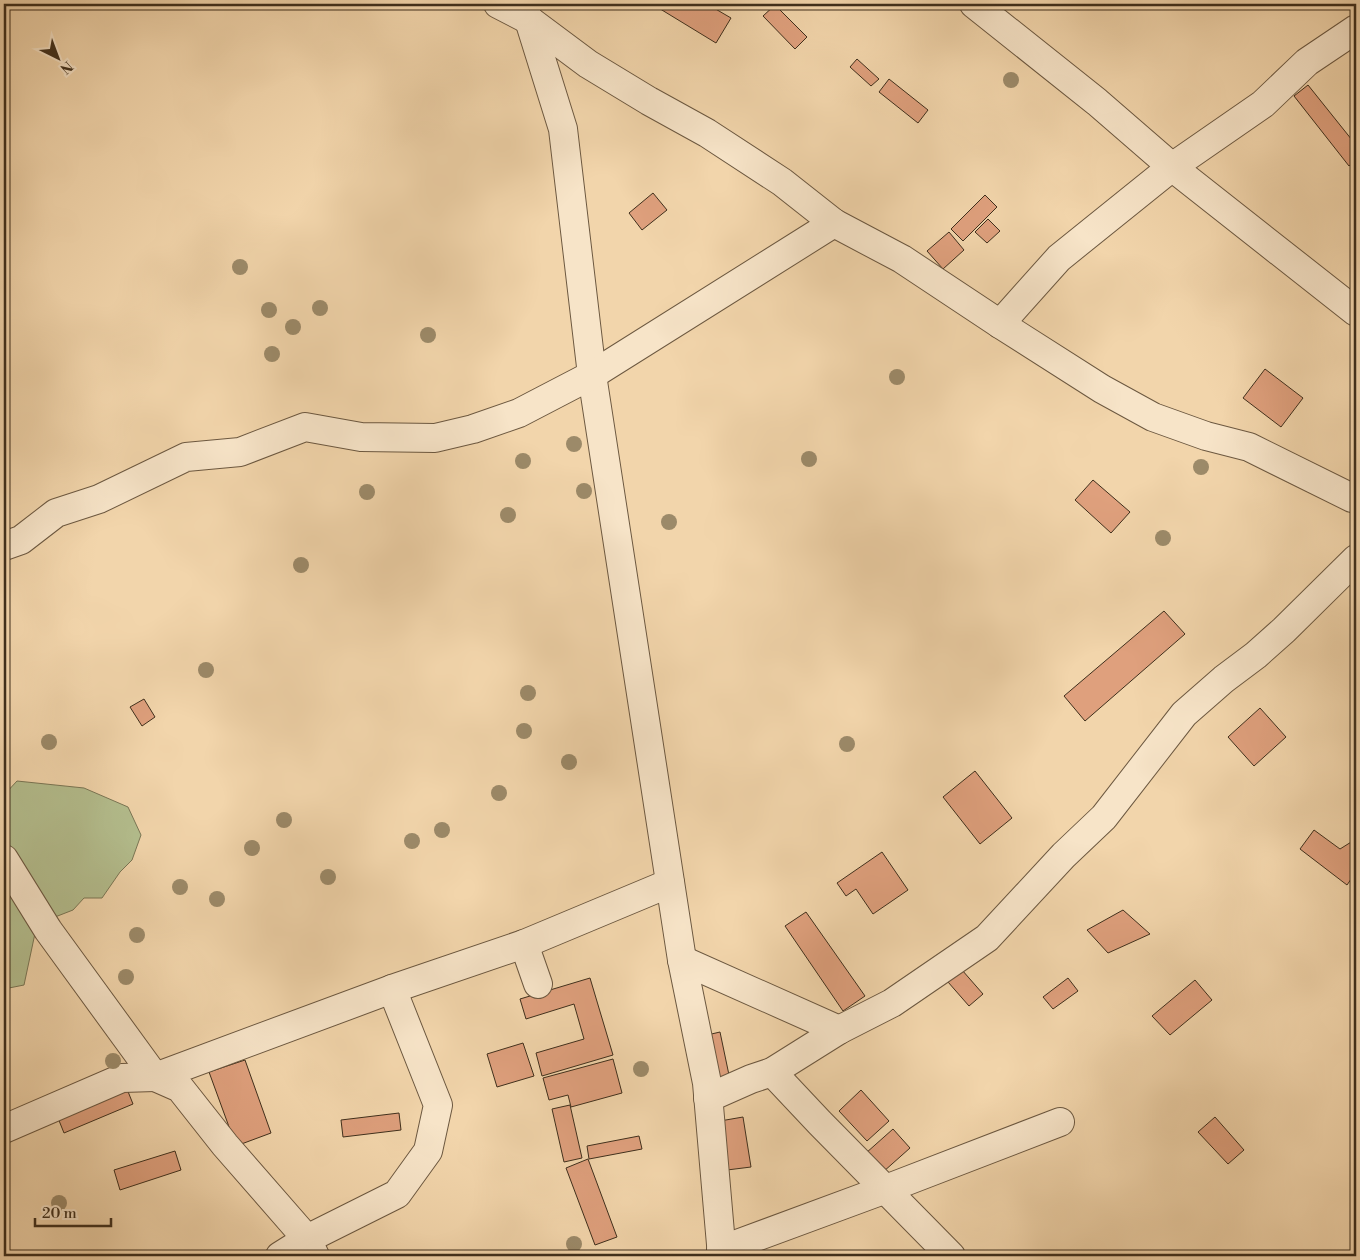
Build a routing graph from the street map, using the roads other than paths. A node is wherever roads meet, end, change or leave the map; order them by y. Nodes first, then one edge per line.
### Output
1 (498, 4) edge
2 (974, 4) edge
3 (525, 12) edge
4 (1356, 29) edge
5 (1172, 167) junction
6 (834, 223) junction
7 (1356, 312) edge
8 (1000, 324) junction
9 (592, 375) junction
10 (1356, 499) edge
11 (4, 546) edge
12 (1356, 559) edge
13 (4, 859) edge
14 (670, 882) junction
15 (524, 944) junction
16 (682, 960) junction
17 (538, 984) dead end
18 (392, 989) junction
19 (839, 1030) junction
20 (772, 1072) junction
21 (155, 1077) junction
22 (708, 1098) junction
23 (1060, 1122) dead end
24 (4, 1129) edge
25 (886, 1189) junction
26 (311, 1247) edge
27 (722, 1253) edge
28 (280, 1256) edge
29 (951, 1256) edge

1 - 3 street
2 - 5 street
3 - 6 street
3 - 9 street
4 - 5 street
5 - 7 street
5 - 8 street
6 - 8 street
6 - 9 street
8 - 10 street
9 - 11 street
9 - 14 street
12 - 19 street
13 - 21 street
14 - 15 street
14 - 16 street
15 - 17 street
15 - 18 street
16 - 19 street
16 - 22 street
18 - 21 street
18 - 26 street
19 - 20 street
20 - 22 street
20 - 25 street
21 - 24 street
21 - 26 street
22 - 27 street
23 - 25 street
25 - 27 street
25 - 29 street
26 - 28 street

